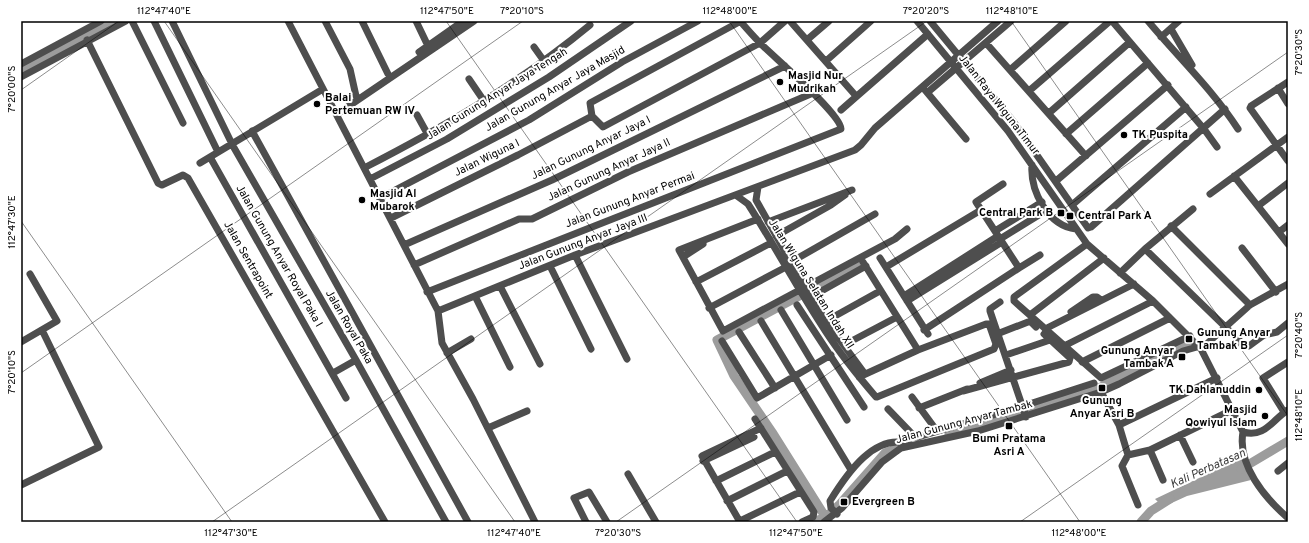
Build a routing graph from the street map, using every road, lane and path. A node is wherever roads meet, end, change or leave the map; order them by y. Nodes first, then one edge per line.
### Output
1 (101, 21) edge
2 (126, 21) edge
3 (132, 21) edge
4 (154, 21) edge
5 (172, 21) edge
6 (288, 21) edge
7 (325, 21) edge
8 (362, 21) edge
9 (416, 21) edge
10 (463, 21) edge
11 (474, 21) edge
12 (631, 21) edge
13 (698, 21) edge
14 (741, 21) edge
15 (785, 21) edge
16 (790, 21) edge
17 (829, 21) edge
18 (871, 21) edge
19 (917, 21) edge
20 (930, 21) edge
21 (998, 21) edge
22 (1011, 21) edge
23 (1066, 21) edge
24 (1111, 21) edge
25 (1148, 21) edge
26 (1179, 21) edge
27 (590, 25) dead end
28 (1171, 29) junction
29 (926, 35) junction
30 (1161, 37) junction
31 (808, 39) junction
32 (87, 40) junction
33 (986, 42) junction
34 (1130, 42) junction
35 (760, 43) junction
36 (428, 46) junction
37 (534, 47) dead end
38 (958, 55) junction
39 (826, 60) junction
40 (544, 61) junction
41 (950, 62) junction
42 (964, 62) junction
43 (1148, 63) junction
44 (21, 64) edge
45 (785, 66) junction
46 (956, 69) junction
47 (1010, 70) junction
48 (388, 74) junction
49 (21, 77) edge
50 (1199, 78) junction
51 (469, 79) dead end
52 (1288, 82) edge
53 (1168, 85) junction
54 (1278, 88) junction
55 (323, 89) junction
56 (925, 90) junction
57 (1029, 91) junction
58 (813, 92) junction
59 (356, 96) junction
60 (856, 96) junction
61 (484, 101) junction
62 (1288, 104) edge
63 (1186, 107) junction
64 (1225, 109) junction
65 (841, 110) dead end
66 (336, 112) junction
67 (1049, 113) junction
68 (417, 115) dead end
69 (592, 116) junction
70 (183, 123) dead end
71 (1204, 129) junction
72 (1238, 129) dead end
73 (252, 131) junction
74 (428, 134) junction
75 (1066, 134) junction
76 (1288, 137) edge
77 (966, 139) dead end
78 (232, 144) junction
79 (1275, 146) junction
80 (1217, 147) dead end
81 (218, 152) junction
82 (1086, 156) junction
83 (210, 157) junction
84 (1288, 162) edge
85 (200, 163) dead end
86 (1032, 165) junction
87 (364, 168) junction
88 (1234, 176) junction
89 (370, 179) junction
90 (1056, 181) junction
91 (1288, 183) edge
92 (1003, 184) dead end
93 (758, 188) junction
94 (1210, 194) dead end
95 (737, 196) junction
96 (380, 198) junction
97 (756, 200) junction
98 (1042, 202) junction
99 (748, 204) junction
100 (1072, 205) junction
101 (1258, 206) junction
102 (1193, 209) dead end
103 (982, 210) junction
104 (1047, 210) junction
105 (875, 214) dead end
106 (391, 218) junction
107 (758, 219) junction
108 (768, 222) junction
109 (1288, 225) edge
110 (1171, 226) junction
111 (907, 229) dead end
112 (1076, 229) junction
113 (1278, 232) junction
114 (776, 236) junction
115 (999, 237) junction
116 (771, 243) junction
117 (1087, 244) junction
118 (1288, 244) edge
119 (404, 245) junction
120 (1145, 248) junction
121 (1242, 248) dead end
122 (575, 255) junction
123 (1040, 255) dead end
124 (880, 258) dead end
125 (1104, 258) junction
126 (414, 265) junction
127 (788, 265) junction
128 (550, 266) junction
129 (886, 267) junction
130 (1019, 268) junction
131 (1120, 272) junction
132 (30, 274) dead end
133 (696, 282) junction
134 (1134, 284) junction
135 (1288, 284) edge
136 (500, 286) junction
137 (880, 291) junction
138 (427, 292) junction
139 (1276, 292) junction
140 (805, 293) junction
141 (475, 296) junction
142 (905, 298) junction
143 (1153, 301) junction
144 (1000, 302) dead end
145 (797, 305) dead end
146 (1250, 305) junction
147 (709, 308) junction
148 (781, 310) dead end
149 (438, 311) junction
150 (897, 318) junction
151 (1170, 318) junction
152 (1029, 319) junction
153 (761, 321) dead end
154 (826, 321) junction
155 (1288, 323) edge
156 (1226, 326) junction
157 (1045, 329) junction
158 (42, 330) junction
159 (739, 332) dead end
160 (997, 334) junction
161 (1190, 336) junction
162 (471, 339) dead end
163 (1050, 340) junction
164 (722, 341) dead end
165 (21, 342) edge
166 (844, 345) junction
167 (1064, 346) junction
168 (1199, 348) junction
169 (591, 350) dead end
170 (918, 350) junction
171 (447, 353) junction
172 (831, 355) junction
173 (1006, 355) junction
174 (627, 359) dead end
175 (356, 360) junction
176 (1082, 362) junction
177 (1288, 362) edge
178 (540, 364) dead end
179 (814, 365) junction
180 (510, 367) dead end
181 (331, 369) junction
182 (1011, 370) junction
183 (862, 375) junction
184 (794, 377) junction
185 (1217, 378) junction
186 (1011, 379) junction
187 (1094, 383) dead end
188 (1105, 383) junction
189 (775, 388) junction
190 (963, 391) junction
191 (1101, 392) junction
192 (912, 397) dead end
193 (346, 398) dead end
194 (864, 407) dead end
195 (919, 408) junction
196 (888, 409) dead end
197 (1232, 410) junction
198 (527, 411) dead end
199 (1286, 411) edge
200 (1023, 412) junction
201 (755, 419) dead end
202 (847, 420) dead end
203 (1119, 425) junction
204 (488, 428) junction
205 (762, 430) junction
206 (937, 431) junction
207 (1243, 432) junction
208 (1180, 435) junction
209 (910, 445) junction
210 (1150, 450) junction
211 (775, 452) junction
212 (1128, 455) junction
213 (1193, 462) dead end
214 (1288, 463) edge
215 (851, 470) junction
216 (787, 471) junction
217 (1278, 471) dead end
218 (628, 474) dead end
219 (1163, 480) dead end
220 (716, 481) junction
221 (21, 485) edge
222 (800, 492) junction
223 (728, 500) junction
224 (1138, 505) dead end
225 (834, 511) junction
226 (1288, 518) edge
227 (827, 521) edge
228 (385, 522) edge
229 (446, 522) edge
230 (468, 522) edge
231 (536, 522) edge
232 (586, 522) edge
233 (607, 522) edge
234 (656, 522) edge
235 (740, 522) edge
236 (802, 522) edge

1 - 44 street
2 - 32 street
3 - 70 street
4 - 81 street
5 - 78 street, Jalan Royal Paka
6 - 55 street
7 - 59 street
8 - 48 street
9 - 36 street
10 - 36 street
11 - 66 street
12 - 89 street, Jalan Gunung Anyar Jaya Tengah
13 - 96 street, Jalan Gunung Anyar Jaya Masjid
14 - 35 street
14 - 69 street
15 - 35 street
16 - 31 street
17 - 31 street
18 - 39 street
19 - 29 street, Jalan Raya Wiguna Timur
20 - 38 street, Jalan Raya Wiguna Timur
21 - 38 street
22 - 33 street
23 - 47 street
24 - 34 street
24 - 57 street
25 - 30 street
26 - 28 street
27 - 40 street
28 - 30 street
28 - 50 street
29 - 41 street, Jalan Raya Wiguna Timur
29 - 60 street
30 - 50 street
31 - 39 street
32 - 49 street
32 - 228 street, Jalan Sentrapoint
33 - 42 street
33 - 47 street
34 - 43 street
34 - 67 street
35 - 45 street
35 - 69 street
36 - 48 street
37 - 40 street
38 - 41 street
38 - 42 street, Jalan Raya Wiguna Timur
39 - 60 street
40 - 61 street
41 - 46 street, Jalan Raya Wiguna Timur
41 - 56 street
42 - 46 street
42 - 90 street, Jalan Raya Wiguna Timur
43 - 53 street
43 - 75 street
45 - 58 street
45 - 119 street, Jalan Gunung Anyar Jaya I
46 - 56 street
46 - 86 street, Jalan Raya Wiguna Timur
47 - 57 street
48 - 59 street
50 - 64 street
51 - 61 street
52 - 54 street
53 - 63 street
53 - 82 street
54 - 62 street
54 - 79 street
55 - 66 street
55 - 73 street
56 - 77 street
56 - 93 street, Jalan Gunung Anyar Jaya III
57 - 67 street
58 - 126 street, Jalan Gunung Anyar Jaya II
58 - 138 street, Jalan Gunung Anyar Permai
59 - 66 street
60 - 65 street
61 - 74 street
63 - 71 street
63 - 100 street
64 - 71 street
64 - 72 street
66 - 87 street
67 - 75 street
68 - 74 street
69 - 106 street, Jalan Wiguna I
71 - 80 street
71 - 100 street, Jalan Raya Wiguna Timur
73 - 78 street
73 - 230 street
74 - 87 street
75 - 82 street
76 - 79 street
78 - 81 street
78 - 175 street, Jalan Royal Paka
79 - 84 street
79 - 88 street
81 - 83 street
82 - 90 street
83 - 85 street
83 - 181 street, Jalan Gunung Anyar Royal Paka I
86 - 98 street
86 - 112 street, Jalan Raya Wiguna Timur
87 - 89 street
88 - 94 street
88 - 101 street
89 - 96 street
90 - 100 street, Jalan Raya Wiguna Timur
91 - 101 street
92 - 103 street
93 - 95 street, Jalan Gunung Anyar Jaya III
93 - 97 street
95 - 99 street, Jalan Wiguna Selatan Indah XII
95 - 122 street, Jalan Gunung Anyar Jaya III
96 - 106 street
97 - 99 street
97 - 108 street, Jalan Wiguna Selatan Indah XII
98 - 104 street
98 - 115 street
99 - 107 street, Jalan Wiguna Selatan Indah XII
101 - 113 street
102 - 110 street
103 - 115 street
103 - 129 street
104 - 112 street
104 - 115 street
105 - 127 street
106 - 119 street
107 - 116 street, Jalan Wiguna Selatan Indah XII
107 - 133 street
108 - 114 street, Jalan Wiguna Selatan Indah XII
108 - 114 street
109 - 113 street
110 - 120 street
110 - 146 street
111 - 140 street
112 - 117 street, Jalan Raya Wiguna Timur
113 - 118 street
114 - 127 street, Jalan Wiguna Selatan Indah XII
115 - 130 street
115 - 142 street
116 - 127 street, Jalan Wiguna Selatan Indah XII
116 - 133 street
117 - 125 street, Jalan Raya Wiguna Timur
117 - 152 street
119 - 126 street
120 - 131 street
120 - 156 street
121 - 139 street
122 - 128 street, Jalan Gunung Anyar Jaya III
122 - 174 street
123 - 130 street
124 - 129 street
125 - 131 street, Jalan Raya Wiguna Timur
125 - 152 street
126 - 138 street
127 - 140 street, Jalan Wiguna Selatan Indah XII
127 - 147 street
128 - 136 street, Jalan Gunung Anyar Jaya III
128 - 169 street
129 - 142 street
130 - 142 street
131 - 134 street, Jalan Raya Wiguna Timur
132 - 158 street
133 - 147 street
134 - 143 street, Jalan Raya Wiguna Timur
134 - 157 street
135 - 139 street
136 - 141 street, Jalan Gunung Anyar Jaya III
136 - 178 street
137 - 140 street
137 - 150 street
137 - 154 street
138 - 149 street
139 - 146 street
140 - 147 street
140 - 154 street, Jalan Wiguna Selatan Indah XII
140 - 183 street, Jalan Wiguna Selatan Indah XII
141 - 149 street, Jalan Gunung Anyar Jaya III
141 - 180 street
143 - 151 street, Jalan Raya Wiguna Timur
143 - 167 street
144 - 160 street
145 - 172 street
146 - 156 street
148 - 179 street
149 - 171 street
150 - 166 street
150 - 170 street
151 - 161 street, Jalan Raya Wiguna Timur
151 - 176 street
152 - 157 street
152 - 160 street
152 - 163 street
153 - 184 street
154 - 166 street, Jalan Wiguna Selatan Indah XII
155 - 156 street
156 - 168 street
157 - 167 street
158 - 165 street
158 - 221 street
159 - 189 street
160 - 173 street
161 - 168 street, Jalan Raya Wiguna Timur
161 - 188 street
162 - 171 street
163 - 173 street
163 - 186 street
164 - 189 street
166 - 183 street, Jalan Wiguna Selatan Indah XII
167 - 176 street
168 - 185 street, Jalan Raya Wiguna Timur
168 - 188 street, Jalan Gunung Anyar Tambak
170 - 183 street
170 - 183 street, Jalan Wiguna Selatan Indah XII
171 - 204 street
172 - 179 street
172 - 194 street
173 - 182 street
175 - 181 street
175 - 229 street, Jalan Royal Paka
176 - 188 street
177 - 199 street
179 - 184 street
179 - 202 street
181 - 193 street, Jalan Gunung Anyar Royal Paka I
182 - 186 street
182 - 190 street
184 - 189 street
184 - 215 street
185 - 197 street, Jalan Raya Wiguna Timur
185 - 203 street
186 - 190 street
186 - 200 street
187 - 200 street
188 - 191 street, Jalan Gunung Anyar Tambak
190 - 195 street
191 - 200 street, Jalan Gunung Anyar Tambak
191 - 203 street
192 - 195 street
195 - 206 street
196 - 206 street
197 - 207 street, Jalan Raya Wiguna Timur
197 - 208 street
198 - 204 street
199 - 207 street
200 - 206 street
200 - 209 street, Jalan Gunung Anyar Tambak
201 - 205 street
203 - 212 street
204 - 231 street
205 - 211 street
205 - 220 street
207 - 226 street
208 - 210 street
208 - 213 street
209 - 215 street
209 - 225 street, Jalan Gunung Anyar Tambak
210 - 212 street
210 - 219 street
211 - 216 street
211 - 220 street
212 - 224 street
214 - 217 street
215 - 225 street
216 - 222 street
216 - 223 street
218 - 234 street
220 - 223 street
222 - 235 street
222 - 236 street
223 - 235 street
225 - 227 street, Jalan Gunung Anyar Tambak
232 - 233 street

